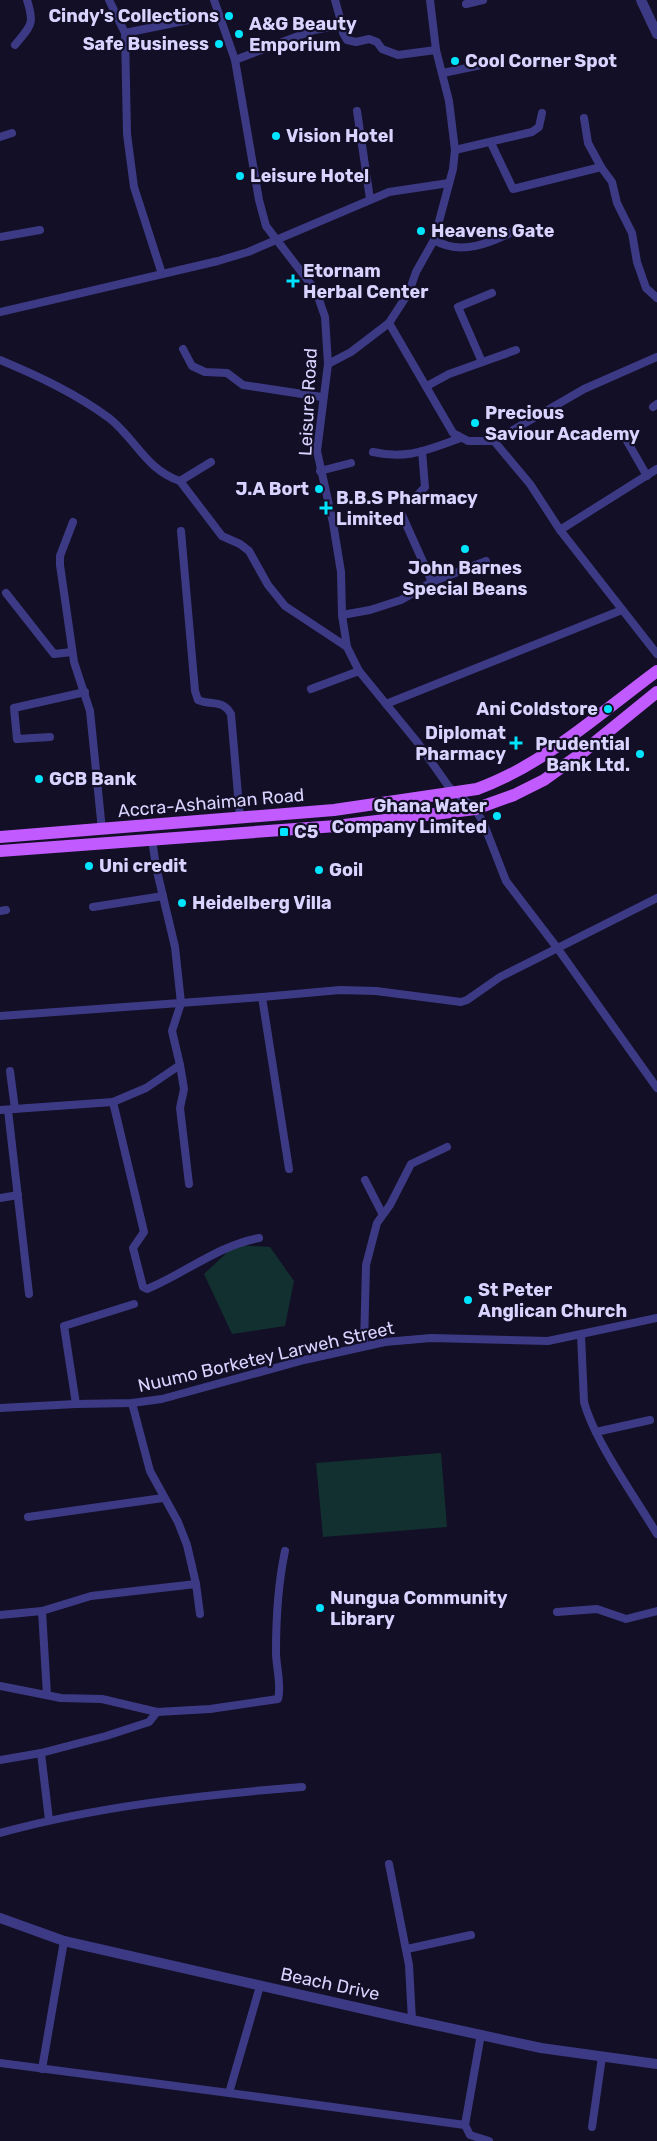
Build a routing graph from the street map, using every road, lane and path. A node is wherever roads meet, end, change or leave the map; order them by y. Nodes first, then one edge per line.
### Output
1 (27, 0) edge
2 (109, 0) edge
3 (214, 0) edge
4 (335, 0) edge
5 (430, 0) edge
6 (483, 0) edge
7 (640, 0) edge
8 (466, 4) dead end
9 (218, 14) junction
10 (342, 25) junction
11 (125, 33) junction
12 (657, 34) edge
13 (15, 45) dead end
14 (436, 50) junction
15 (235, 60) junction
16 (480, 65) dead end
17 (443, 73) junction
18 (357, 111) dead end
19 (542, 113) dead end
20 (584, 118) dead end
21 (12, 133) dead end
22 (0, 137) edge
23 (491, 143) junction
24 (455, 150) junction
25 (601, 167) junction
26 (449, 183) junction
27 (370, 199) junction
28 (40, 230) dead end
29 (516, 230) dead end
30 (0, 237) edge
31 (275, 240) junction
32 (434, 240) junction
33 (162, 274) junction
34 (492, 293) dead end
35 (657, 298) edge
36 (0, 312) edge
37 (389, 323) junction
38 (183, 348) dead end
39 (516, 350) dead end
40 (657, 358) edge
41 (0, 360) edge
42 (482, 362) junction
43 (328, 364) junction
44 (427, 386) junction
45 (322, 397) junction
46 (623, 434) dead end
47 (461, 438) junction
48 (494, 441) junction
49 (422, 451) junction
50 (373, 452) dead end
51 (211, 462) dead end
52 (351, 463) dead end
53 (657, 469) edge
54 (320, 471) junction
55 (647, 476) junction
56 (180, 481) junction
57 (415, 498) dead end
58 (402, 515) dead end
59 (72, 522) dead end
60 (560, 530) junction
61 (181, 531) dead end
62 (486, 561) dead end
63 (432, 582) junction
64 (6, 592) dead end
65 (622, 610) junction
66 (342, 615) junction
67 (347, 647) junction
68 (72, 652) junction
69 (657, 654) edge
70 (359, 671) junction
71 (657, 671) edge
72 (311, 689) dead end
73 (85, 692) junction
74 (657, 692) edge
75 (386, 704) junction
76 (50, 737) dead end
77 (454, 793) junction
78 (475, 809) junction
79 (240, 818) junction
80 (102, 830) junction
81 (0, 837) edge
82 (152, 839) junction
83 (0, 851) edge
84 (163, 896) junction
85 (657, 898) edge
86 (93, 907) dead end
87 (558, 949) junction
88 (262, 997) junction
89 (181, 1003) junction
90 (0, 1016) edge
91 (180, 1065) junction
92 (10, 1071) dead end
93 (657, 1088) edge
94 (113, 1102) junction
95 (8, 1110) edge
96 (447, 1147) dead end
97 (289, 1169) dead end
98 (365, 1180) dead end
99 (189, 1184) dead end
100 (18, 1195) junction
101 (0, 1198) edge
102 (382, 1213) junction
103 (258, 1238) dead end
104 (29, 1294) dead end
105 (134, 1304) dead end
106 (657, 1318) edge
107 (580, 1335) junction
108 (364, 1346) junction
109 (132, 1403) junction
110 (76, 1404) junction
111 (0, 1408) edge
112 (650, 1420) dead end
113 (596, 1432) junction
114 (164, 1498) junction
115 (28, 1517) dead end
116 (657, 1534) edge
117 (285, 1551) dead end
118 (196, 1584) junction
119 (657, 1611) edge
120 (42, 1612) junction
121 (557, 1612) dead end
122 (200, 1614) dead end
123 (0, 1615) edge
124 (0, 1686) edge
125 (47, 1695) junction
126 (157, 1712) junction
127 (41, 1753) junction
128 (0, 1760) edge
129 (302, 1787) dead end
130 (49, 1820) junction
131 (0, 1833) edge
132 (389, 1864) dead end
133 (0, 1918) edge
134 (471, 1935) dead end
135 (64, 1941) junction
136 (407, 1949) junction
137 (260, 1986) junction
138 (412, 2020) junction
139 (481, 2034) junction
140 (602, 2058) junction
141 (0, 2063) edge
142 (657, 2064) edge
143 (42, 2069) junction
144 (229, 2094) junction
145 (465, 2125) junction
146 (592, 2127) dead end
147 (489, 2141) edge

1 - 13 street
2 - 11 street
3 - 9 street, Leisure Road
4 - 10 street
5 - 14 street
6 - 8 street
7 - 12 street
9 - 11 street
9 - 15 street, Leisure Road
10 - 14 street
10 - 15 street
11 - 33 street
14 - 17 street
15 - 31 street, Leisure Road
16 - 17 street
17 - 24 street
18 - 27 street
19 - 23 street
20 - 25 street
21 - 22 street
23 - 24 street
23 - 25 street
24 - 26 street
25 - 35 street
26 - 27 street
26 - 32 street
27 - 31 street
28 - 30 street
29 - 32 street
31 - 33 street
31 - 43 street, Leisure Road
32 - 37 street
33 - 36 street
34 - 42 street
37 - 43 street
37 - 44 street
38 - 45 street
39 - 42 street
40 - 48 street
41 - 56 street
42 - 44 street
43 - 45 street, Leisure Road
44 - 47 street
45 - 54 street, Leisure Road
46 - 55 street
47 - 48 street
47 - 49 street
48 - 60 street
49 - 50 street
49 - 57 street
51 - 56 street
52 - 54 street
53 - 55 street
54 - 66 street, Leisure Road
55 - 60 street
56 - 67 street
58 - 63 street
59 - 68 street
60 - 65 street
61 - 79 street
62 - 63 street
63 - 66 street
64 - 68 street
65 - 69 street
65 - 75 street
66 - 67 street, Leisure Road
67 - 70 street, Leisure Road
68 - 73 street
70 - 72 street
70 - 75 street, Leisure Road
71 - 77 main road, Accra-Ashaiman Road
73 - 76 street
73 - 80 street
74 - 78 main road, Accra-Ashaiman Road
75 - 77 street, Leisure Road
77 - 78 street, Leisure Road
77 - 79 main road, Accra-Ashaiman Road
78 - 82 main road, Accra-Ashaiman Road
78 - 87 street
79 - 80 main road, Accra-Ashaiman Road
80 - 81 main road, Accra-Ashaiman Road
82 - 83 main road, Accra-Ashaiman Road
82 - 84 street
84 - 86 street
84 - 89 street
85 - 87 street
87 - 88 street
87 - 93 street
88 - 89 street
88 - 97 street
89 - 90 street
89 - 91 street
91 - 94 street
91 - 99 street
92 - 95 street
94 - 95 street
94 - 103 street
95 - 100 street
96 - 102 street
98 - 102 street
100 - 101 street
100 - 104 street
102 - 108 street
105 - 110 street
106 - 107 street, Nuumo Borketey Larweh Street
107 - 108 street, Nuumo Borketey Larweh Street
107 - 113 street
108 - 109 street, Nuumo Borketey Larweh Street
109 - 110 street, Nuumo Borketey Larweh Street
109 - 114 street
110 - 111 street, Nuumo Borketey Larweh Street
112 - 113 street
113 - 116 street
114 - 115 street
114 - 118 street
117 - 126 street
118 - 120 street
118 - 122 street
119 - 121 street
120 - 123 street
120 - 125 street
124 - 125 street
125 - 126 street
126 - 127 street
127 - 128 street
127 - 130 street
129 - 130 street
130 - 131 street
132 - 136 street
133 - 135 street, Beach Drive
134 - 136 street
135 - 137 street, Beach Drive
135 - 143 street
136 - 138 street
137 - 138 street, Beach Drive
137 - 144 street
138 - 139 street, Beach Drive
139 - 140 street, Beach Drive
139 - 145 street
140 - 142 street, Beach Drive
140 - 146 street
141 - 143 street
143 - 144 street
144 - 145 street
145 - 147 street

